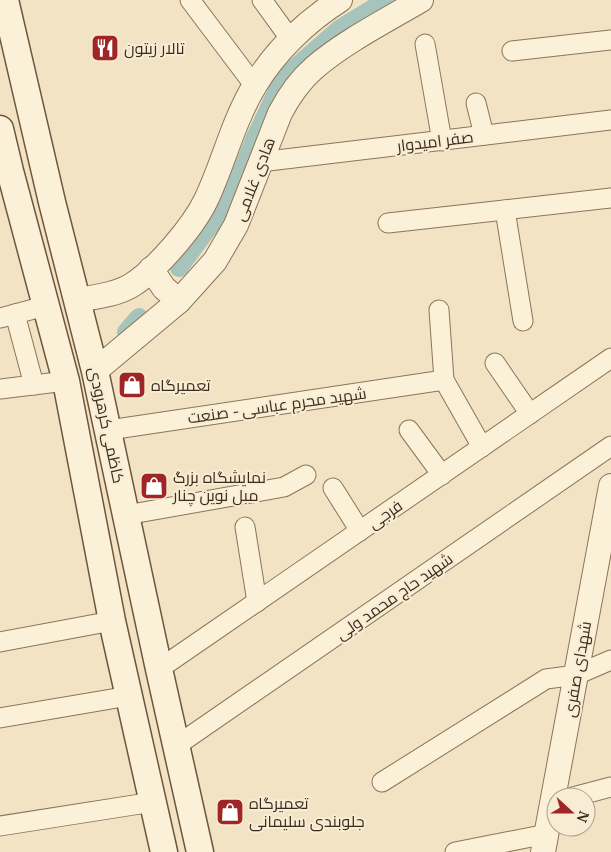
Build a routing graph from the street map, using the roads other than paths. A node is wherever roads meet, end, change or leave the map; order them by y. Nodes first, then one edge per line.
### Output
1 (5, 0) edge
2 (190, 0) edge
3 (262, 0) edge
4 (421, 0) edge
5 (328, 3) edge
6 (6, 32) edge
7 (291, 40) junction
8 (611, 40) edge
9 (426, 44) dead end
10 (512, 52) dead end
11 (254, 85) junction
12 (476, 103) dead end
13 (611, 120) edge
14 (0, 129) edge
15 (484, 135) junction
16 (442, 140) junction
17 (260, 162) junction
18 (5, 172) edge
19 (611, 198) edge
20 (505, 210) junction
21 (388, 223) dead end
22 (151, 269) junction
23 (77, 300) junction
24 (179, 301) junction
25 (45, 306) junction
26 (439, 310) dead end
27 (8, 316) edge
28 (523, 321) dead end
29 (611, 358) edge
30 (495, 363) dead end
31 (95, 370) junction
32 (444, 380) junction
33 (66, 381) junction
34 (34, 385) junction
35 (0, 389) edge
36 (530, 414) junction
37 (109, 430) junction
38 (409, 430) dead end
39 (611, 446) edge
40 (482, 447) junction
41 (306, 475) dead end
42 (442, 475) junction
43 (611, 486) edge
44 (333, 488) dead end
45 (126, 515) junction
46 (245, 527) dead end
47 (360, 531) junction
48 (605, 542) edge
49 (257, 602) junction
50 (112, 622) junction
51 (0, 642) edge
52 (611, 660) edge
53 (159, 670) junction
54 (576, 675) junction
55 (129, 696) junction
56 (0, 718) edge
57 (176, 746) junction
58 (382, 782) dead end
59 (563, 787) edge
60 (611, 787) edge
61 (596, 791) edge
62 (153, 802) junction
63 (0, 826) edge
64 (545, 843) edge
65 (164, 852) edge
66 (200, 852) edge
67 (455, 852) edge

1 - 6 main road, کاظمی کرهرودی
2 - 11 street
3 - 7 street
4 - 17 street, هادی غلامی
5 - 7 street
6 - 23 main road, کاظمی کرهرودی
7 - 11 street
8 - 10 street
9 - 16 street
11 - 22 street
12 - 15 street
13 - 15 street, صفر امیدوار
14 - 18 main road, کاظمی کرهرودی
15 - 16 street, صفر امیدوار
16 - 17 street, صفر امیدوار
17 - 24 street, هادی غلامی
18 - 25 main road, کاظمی کرهرودی
19 - 20 street
20 - 21 street
20 - 28 street
22 - 23 street
22 - 24 street
23 - 31 main road, کاظمی کرهرودی
24 - 31 street, هادی غلامی
25 - 27 street
25 - 33 main road, کاظمی کرهرودی
26 - 32 street
27 - 34 street
29 - 36 street, فرجی
30 - 36 street
31 - 37 main road, کاظمی کرهرودی
32 - 37 street, شهید محرم عباسی - صنعت
32 - 40 street
33 - 34 street
33 - 50 main road, کاظمی کرهرودی
34 - 35 street
36 - 40 street, فرجی
37 - 45 main road, کاظمی کرهرودی
38 - 42 street
39 - 57 street, شهید حاج محمد ولی
40 - 42 street, فرجی
41 - 45 street
42 - 47 street, فرجی
43 - 48 street, شهدای صفری
44 - 47 street
45 - 53 main road, کاظمی کرهرودی
46 - 49 street
47 - 49 street, فرجی
48 - 54 street, شهدای صفری
49 - 53 street, فرجی
50 - 51 street
50 - 55 main road, کاظمی کرهرودی
52 - 54 street
53 - 57 main road, کاظمی کرهرودی
54 - 58 street
54 - 59 street, شهدای صفری
55 - 56 street
55 - 62 main road, کاظمی کرهرودی
57 - 66 main road, کاظمی کرهرودی
60 - 61 street
62 - 63 street
62 - 65 main road, کاظمی کرهرودی
64 - 67 street

